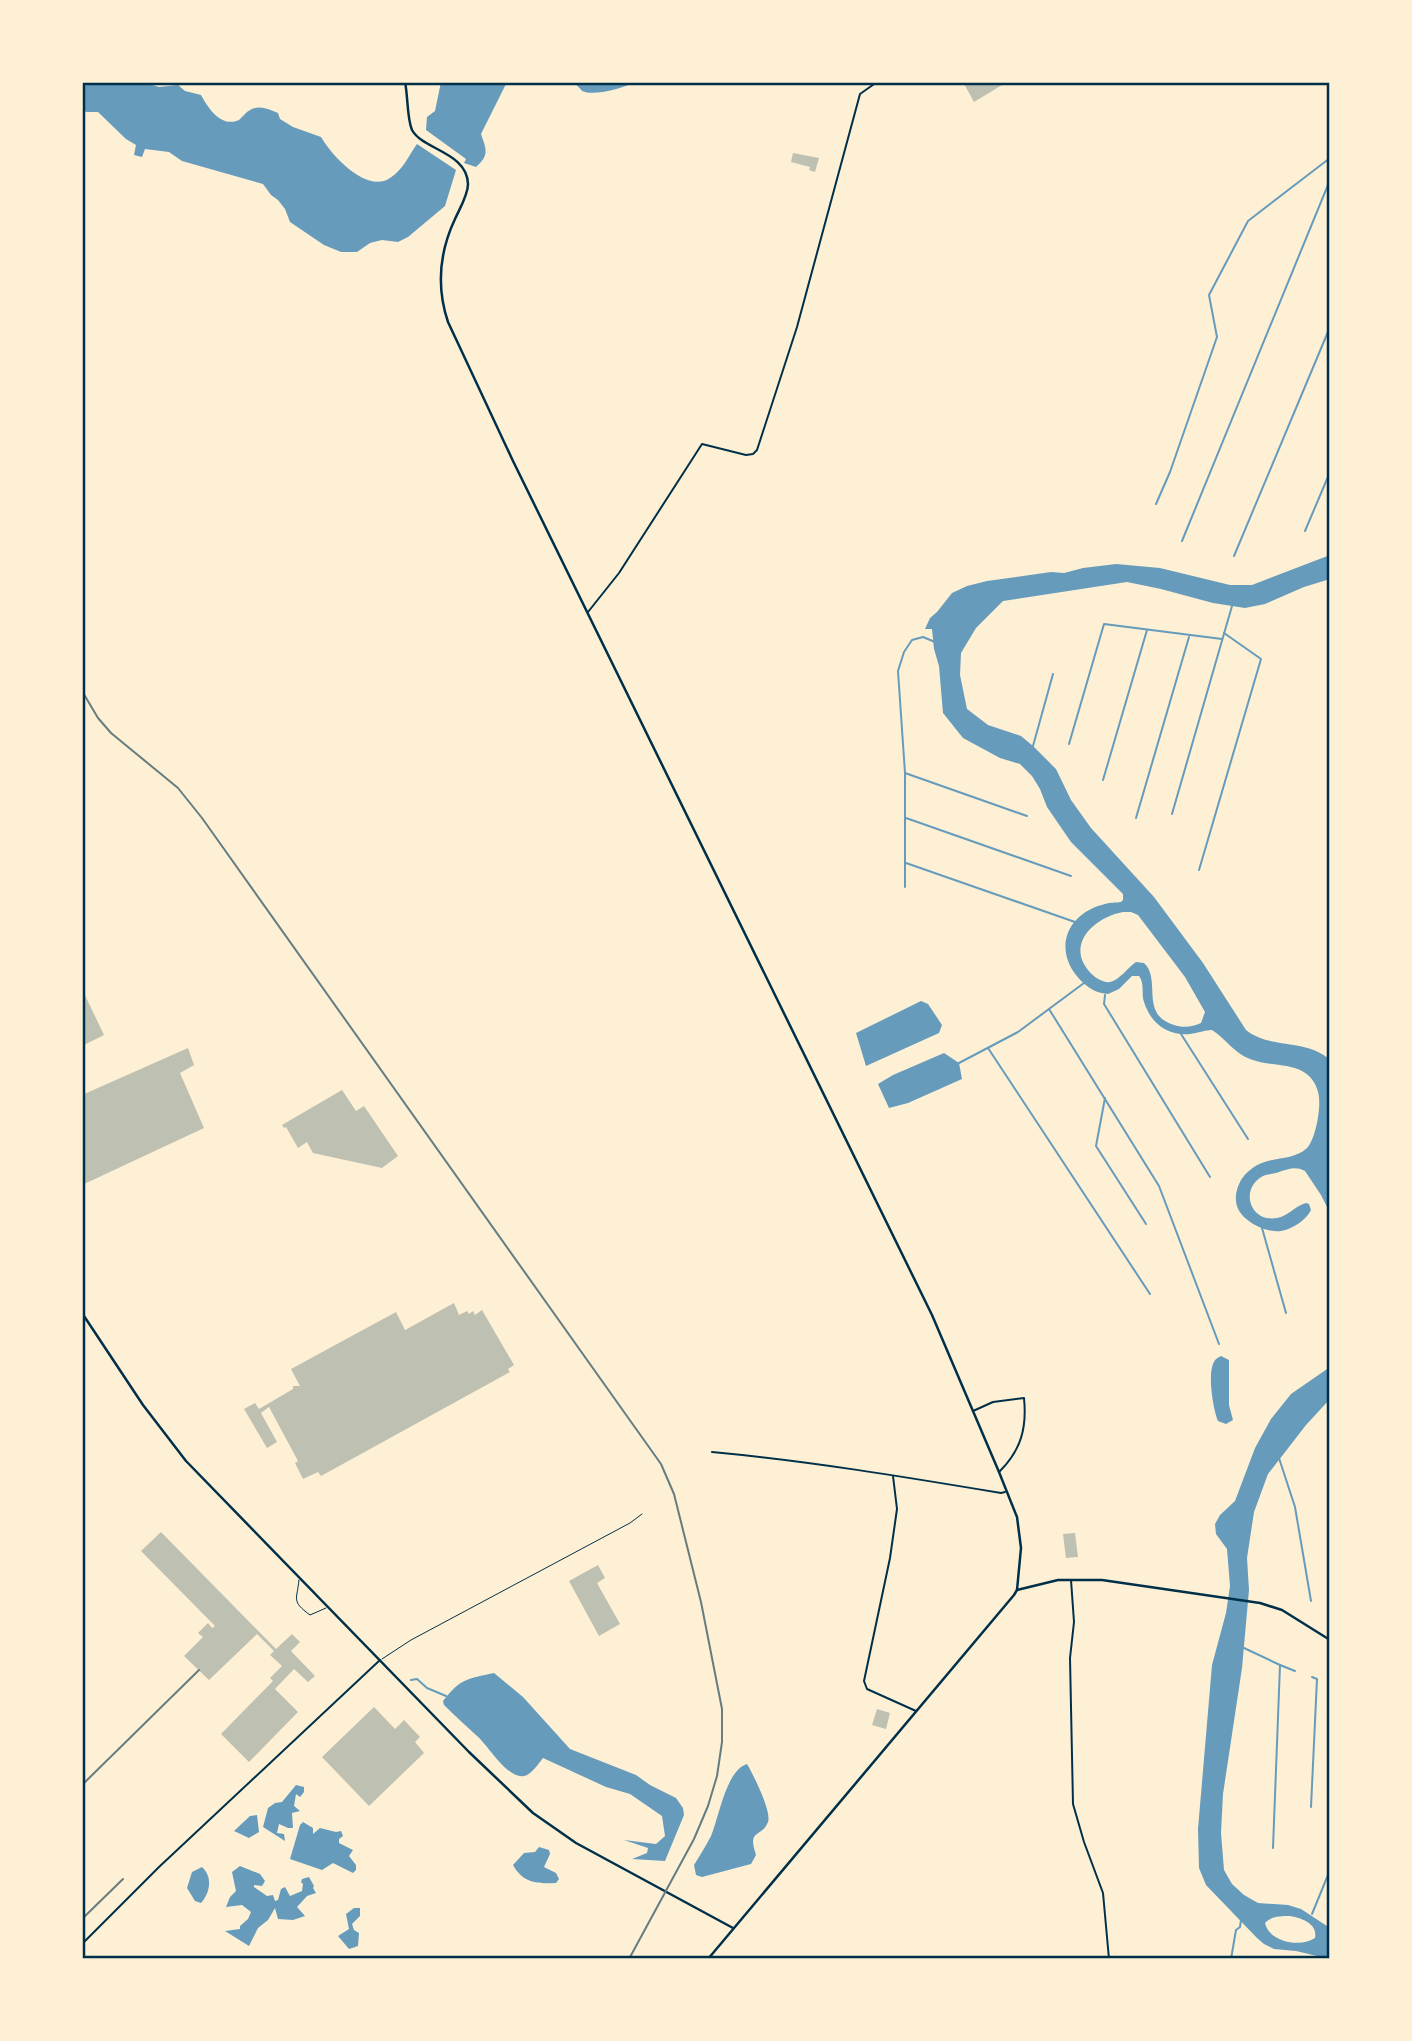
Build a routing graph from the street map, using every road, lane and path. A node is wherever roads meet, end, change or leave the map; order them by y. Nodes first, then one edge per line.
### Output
1 (396, 82) edge
2 (403, 82) edge
3 (877, 82) edge
4 (587, 612) junction
5 (82, 1313) edge
6 (973, 1411) junction
7 (712, 1452) dead end
8 (999, 1472) junction
9 (892, 1475) junction
10 (1008, 1492) junction
11 (642, 1514) dead end
12 (300, 1578) junction
13 (1071, 1579) junction
14 (1017, 1590) junction
15 (328, 1607) junction
16 (1330, 1640) edge
17 (380, 1660) junction
18 (917, 1712) junction
19 (733, 1928) junction
20 (82, 1944) edge
21 (708, 1959) edge
22 (1109, 1959) edge

1 - 2 street
2 - 4 main road
3 - 4 street
4 - 6 main road
5 - 12 main road
6 - 8 main road
6 - 8 street
7 - 9 street
8 - 10 main road
9 - 10 street
9 - 18 street
10 - 14 main road
11 - 17 lane
12 - 15 main road
12 - 15 lane
13 - 14 main road
13 - 16 main road
13 - 22 street
14 - 18 main road
15 - 17 main road
17 - 19 main road
17 - 20 street
18 - 19 main road
19 - 21 main road

